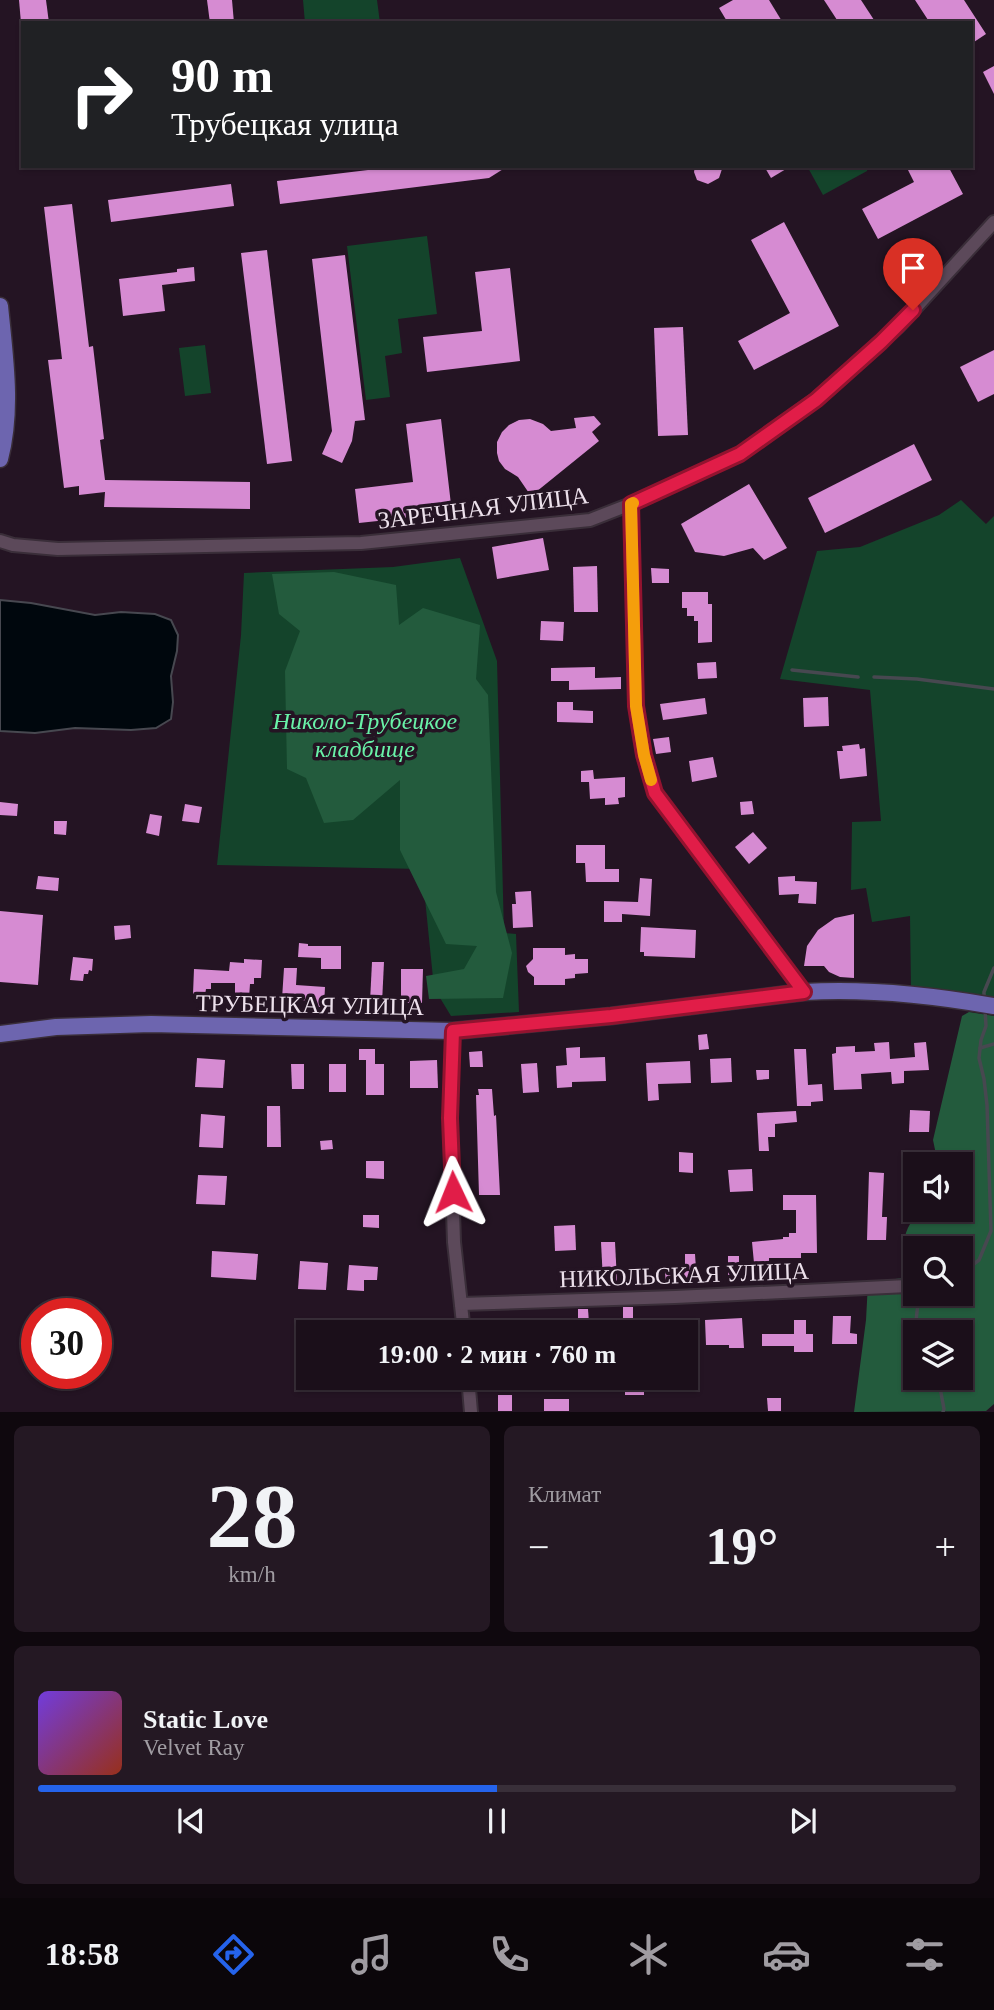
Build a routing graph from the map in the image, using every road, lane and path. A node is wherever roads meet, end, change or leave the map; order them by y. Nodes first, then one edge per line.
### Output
1 (994, 222) edge
2 (0, 306) edge
3 (0, 459) edge
4 (631, 504) junction
5 (0, 541) edge
6 (804, 992) junction
7 (994, 1006) edge
8 (453, 1031) junction
9 (0, 1034) edge
10 (903, 1286) edge
11 (461, 1304) junction
12 (463, 1320) edge
13 (469, 1390) edge
14 (471, 1412) edge

1 - 4 street, ЗАРЕЧНАЯ УЛИЦА
2 - 3 main road
4 - 5 street, ЗАРЕЧНАЯ УЛИЦА
4 - 6 street
6 - 7 main road, ТРУБЕЦКАЯ УЛИЦА
6 - 8 main road, ТРУБЕЦКАЯ УЛИЦА
8 - 9 main road, ТРУБЕЦКАЯ УЛИЦА
8 - 11 street
10 - 11 street, НИКОЛЬСКАЯ УЛИЦА
11 - 12 street
13 - 14 street

